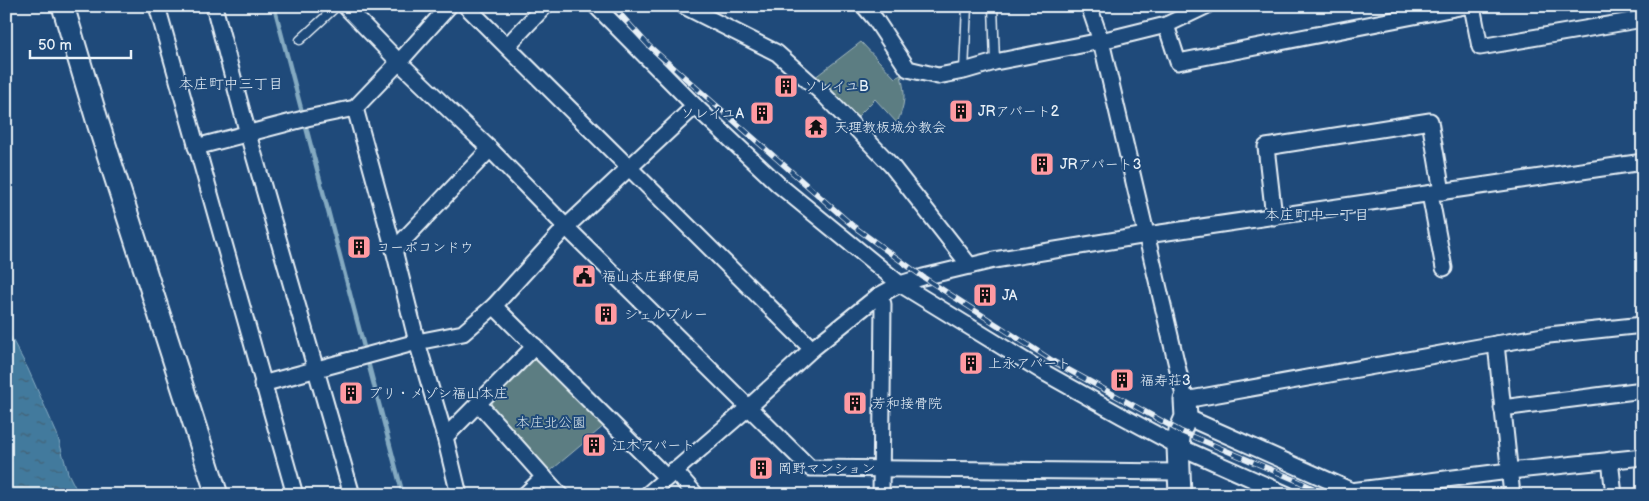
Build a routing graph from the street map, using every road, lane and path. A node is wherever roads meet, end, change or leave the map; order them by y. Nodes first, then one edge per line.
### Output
1 (63, 6) edge
2 (157, 6) edge
3 (214, 6) edge
4 (337, 6) edge
5 (345, 6) edge
6 (449, 6) edge
7 (466, 6) edge
8 (545, 6) edge
9 (596, 6) edge
10 (684, 6) edge
11 (864, 6) edge
12 (967, 6) edge
13 (993, 6) edge
14 (1089, 6) edge
15 (1206, 6) edge
16 (1464, 6) edge
17 (1472, 6) edge
18 (1643, 19) edge
19 (1166, 25) junction
20 (300, 40) dead end
21 (1101, 41) junction
22 (508, 46) junction
23 (399, 62) junction
24 (995, 62) junction
25 (964, 71) junction
26 (695, 106) junction
27 (355, 108) junction
28 (248, 134) junction
29 (196, 147) junction
30 (490, 149) junction
31 (1643, 162) edge
32 (631, 168) junction
33 (1436, 193) junction
34 (1274, 217) junction
35 (566, 228) junction
36 (1147, 235) junction
37 (394, 250) junction
38 (970, 266) junction
39 (1444, 268) dead end
40 (900, 284) junction
41 (878, 296) junction
42 (494, 306) junction
43 (1643, 325) edge
44 (417, 342) junction
45 (1496, 344) junction
46 (535, 346) junction
47 (812, 349) junction
48 (316, 368) junction
49 (262, 384) junction
50 (1643, 390) edge
51 (478, 402) junction
52 (749, 407) junction
53 (1185, 408) junction
54 (1502, 408) junction
55 (445, 437) junction
56 (1178, 446) junction
57 (1643, 457) edge
58 (1610, 460) junction
59 (882, 468) junction
60 (1509, 471) junction
61 (1179, 472) junction
62 (670, 473) junction
63 (544, 477) junction
64 (1356, 493) edge
65 (217, 495) edge
66 (295, 495) edge
67 (352, 495) edge
68 (459, 495) edge
69 (525, 495) edge
70 (560, 495) edge
71 (647, 495) edge
72 (696, 495) edge
73 (881, 495) edge
74 (1180, 495) edge
75 (1288, 495) edge
76 (1512, 495) edge
77 (1614, 495) edge

1 - 65 street
2 - 29 street
3 - 28 street
4 - 20 lane
5 - 23 street
6 - 23 street
7 - 22 street
8 - 22 street
9 - 26 street
10 - 38 street
11 - 25 street
12 - 25 lane
13 - 24 lane
14 - 21 street
15 - 19 street
16 - 19 street
17 - 18 street
19 - 21 street
21 - 24 street
21 - 36 street
22 - 32 street
23 - 27 street
23 - 30 street
24 - 25 street
26 - 32 street
26 - 40 street
27 - 28 street
27 - 37 street
28 - 29 street
28 - 48 street
29 - 49 street
30 - 35 street
30 - 37 street
31 - 33 street
32 - 35 street
32 - 47 street
33 - 34 street
33 - 34 street
33 - 39 street
34 - 36 street
35 - 42 street
35 - 52 street
36 - 38 street
36 - 53 street
37 - 44 street
38 - 40 street
40 - 41 street
40 - 56 street
41 - 47 street
41 - 59 street
42 - 44 street
42 - 46 street
43 - 45 street
44 - 48 street
44 - 55 street
45 - 53 street
45 - 54 street
46 - 51 street
46 - 62 street
47 - 52 street
48 - 49 street
48 - 67 street
49 - 66 street
50 - 54 street
51 - 55 street
51 - 63 street
52 - 59 street
52 - 62 street
53 - 56 street
53 - 64 street
54 - 60 street
55 - 68 street
56 - 61 street
56 - 75 street
57 - 58 street
58 - 60 street
58 - 77 street
59 - 61 street
59 - 73 street
60 - 64 street
60 - 76 street
61 - 74 street
62 - 71 street
62 - 72 street
63 - 69 street
63 - 70 street

